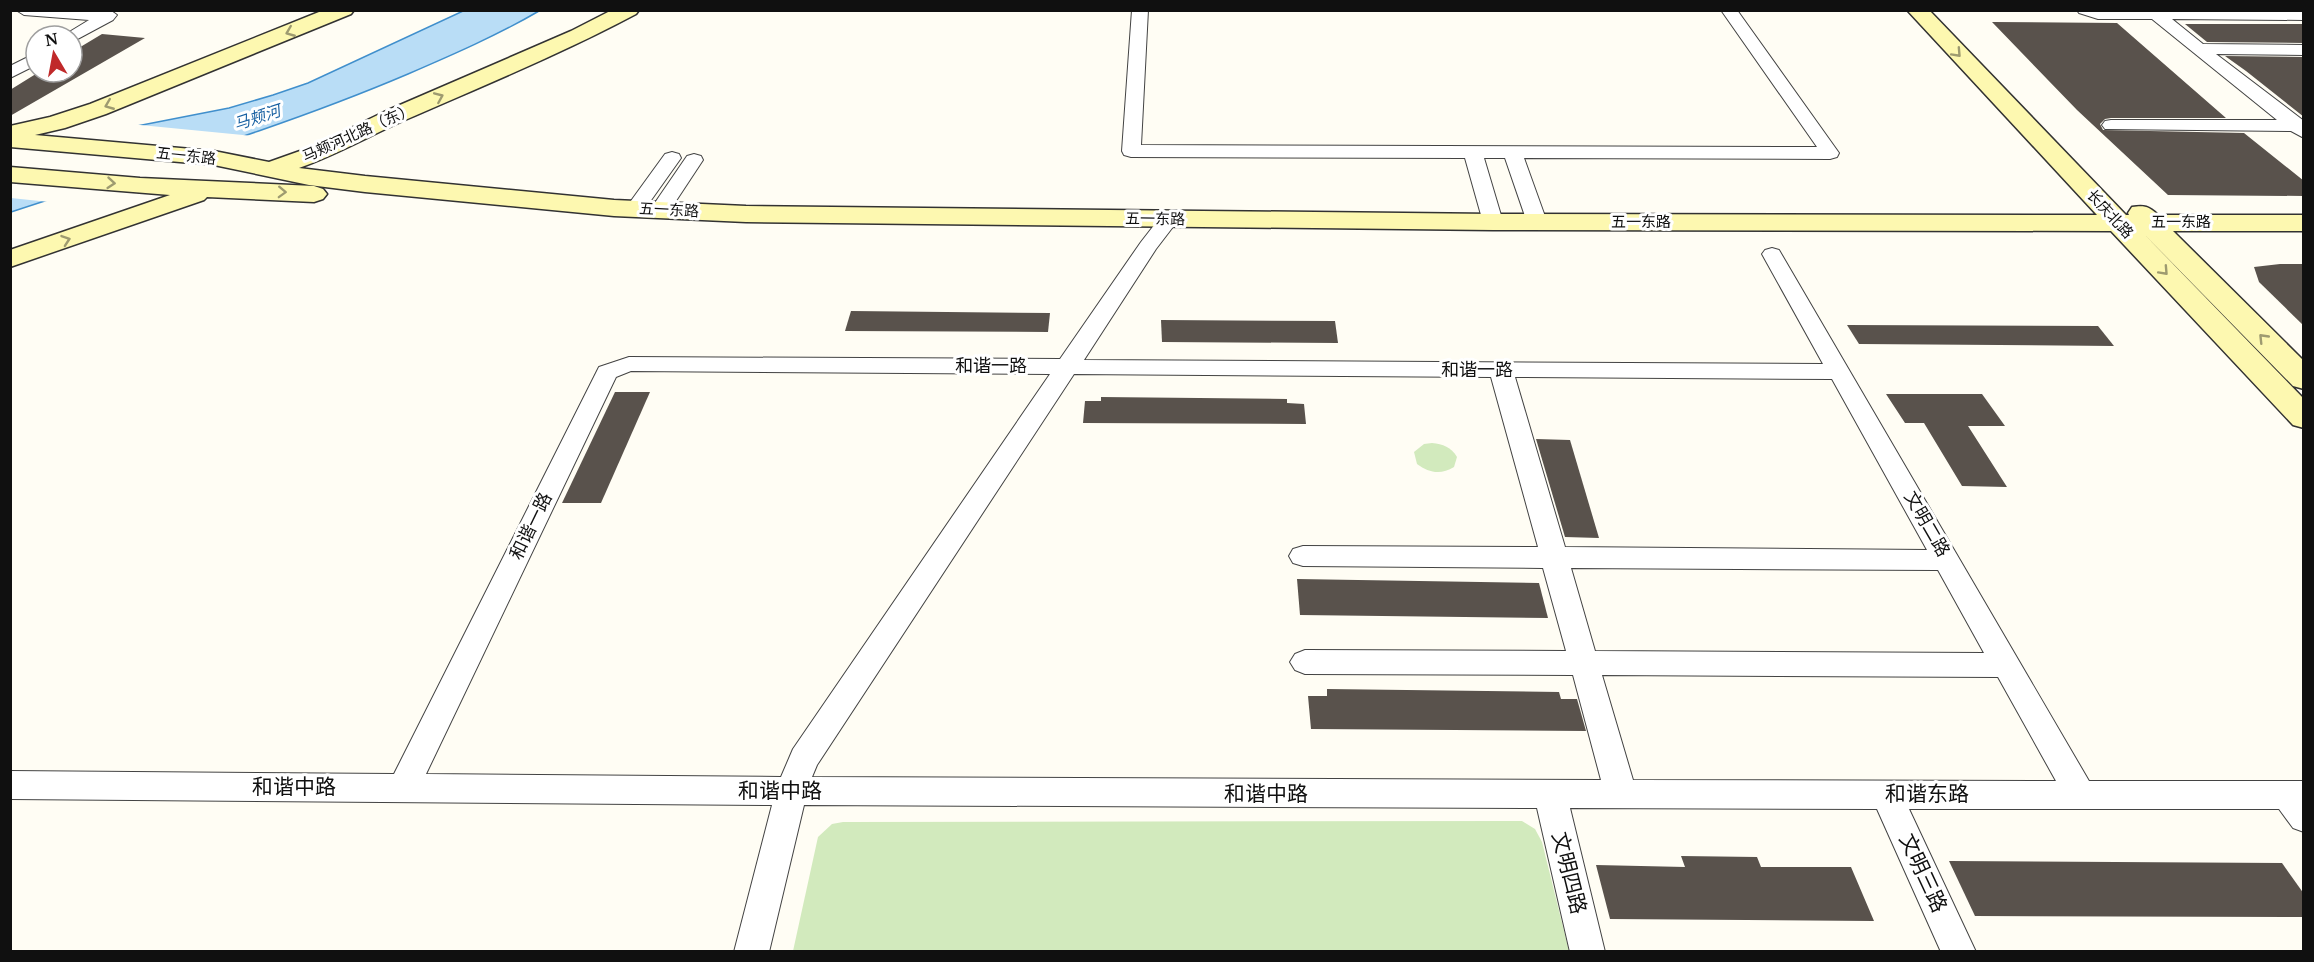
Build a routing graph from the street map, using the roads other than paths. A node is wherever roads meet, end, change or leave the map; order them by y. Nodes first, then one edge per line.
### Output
1 (24, 10) edge
2 (344, 10) edge
3 (629, 10) edge
4 (1140, 10) edge
5 (1729, 10) edge
6 (1917, 10) edge
7 (1942, 10) edge
8 (2085, 10) edge
9 (2153, 12) edge
10 (2217, 13) edge
11 (2294, 13) edge
12 (112, 14) edge
13 (84, 30) edge
14 (2199, 49) junction
15 (2304, 50) edge
16 (24, 65) edge
17 (10, 74) edge
18 (2111, 125) dead end
19 (2301, 128) edge
20 (12, 138) edge
21 (1473, 152) junction
22 (1512, 152) junction
23 (672, 158) dead end
24 (694, 160) dead end
25 (272, 169) junction
26 (10, 174) edge
27 (209, 190) junction
28 (648, 209) junction
29 (1493, 222) junction
30 (1537, 222) junction
31 (2304, 223) edge
32 (1164, 226) junction
33 (2140, 229) junction
34 (2304, 233) edge
35 (1772, 254) dead end
36 (10, 259) edge
37 (1067, 367) junction
38 (1501, 370) junction
39 (1840, 372) junction
40 (2304, 380) edge
41 (2304, 418) edge
42 (1303, 556) dead end
43 (1555, 558) junction
44 (1947, 560) junction
45 (1305, 662) dead end
46 (1584, 664) junction
47 (2007, 665) junction
48 (10, 785) edge
49 (403, 788) junction
50 (791, 791) junction
51 (1550, 794) junction
52 (1621, 794) junction
53 (1886, 794) junction
54 (2080, 794) junction
55 (2298, 803) edge
56 (751, 951) edge
57 (1588, 951) edge
58 (1959, 951) edge

1 - 12 street
2 -> 20 street
25 -> 3 street, 马颊河北路（东）
4 - 21 street
5 - 22 street
6 -> 33 street, 长庆北路
7 - 33 street, 长庆北路
8 - 9 street
9 - 10 street
9 - 14 street
10 - 11 street
12 - 13 street
14 - 15 street
14 - 19 street
16 - 17 street
18 - 19 street
20 - 25 street, 五一东路
21 - 22 street
21 - 29 street
22 - 30 street
23 - 28 street
24 - 28 street
25 - 27 street, 马颊河北路（东）
25 - 28 street, 五一东路
26 -> 27 street, 五一东路
27 -> 32 street, 五一东路
36 -> 27 street, 马颊河北路（东）
28 - 32 street, 五一东路
29 - 30 street, 五一东路
29 - 32 street, 五一东路
30 - 33 street, 五一东路
31 - 33 street, 五一东路
32 - 33 street, 五一东路
32 - 37 street
33 - 34 street, 五一东路
40 -> 33 street, 长庆北路
33 -> 41 street, 长庆北路
35 - 39 street, 文明二路
37 - 38 street, 和谐一路
37 - 49 street, 和谐一路
37 - 50 street
38 - 39 street, 和谐一路
38 - 43 street
39 - 44 street, 文明二路
42 - 43 street
43 - 44 street
43 - 46 street
44 - 47 street, 文明二路
45 - 46 street
46 - 47 street
46 - 52 street
47 - 54 street, 文明二路
48 - 49 street, 和谐中路
49 - 50 street, 和谐中路
50 - 51 street, 和谐中路
50 - 56 street
51 - 52 street, 和谐东路
51 - 57 street, 文明四路
52 - 53 street, 和谐东路
53 - 54 street, 和谐东路
53 - 58 street, 文明三路
54 - 55 street, 和谐东路

